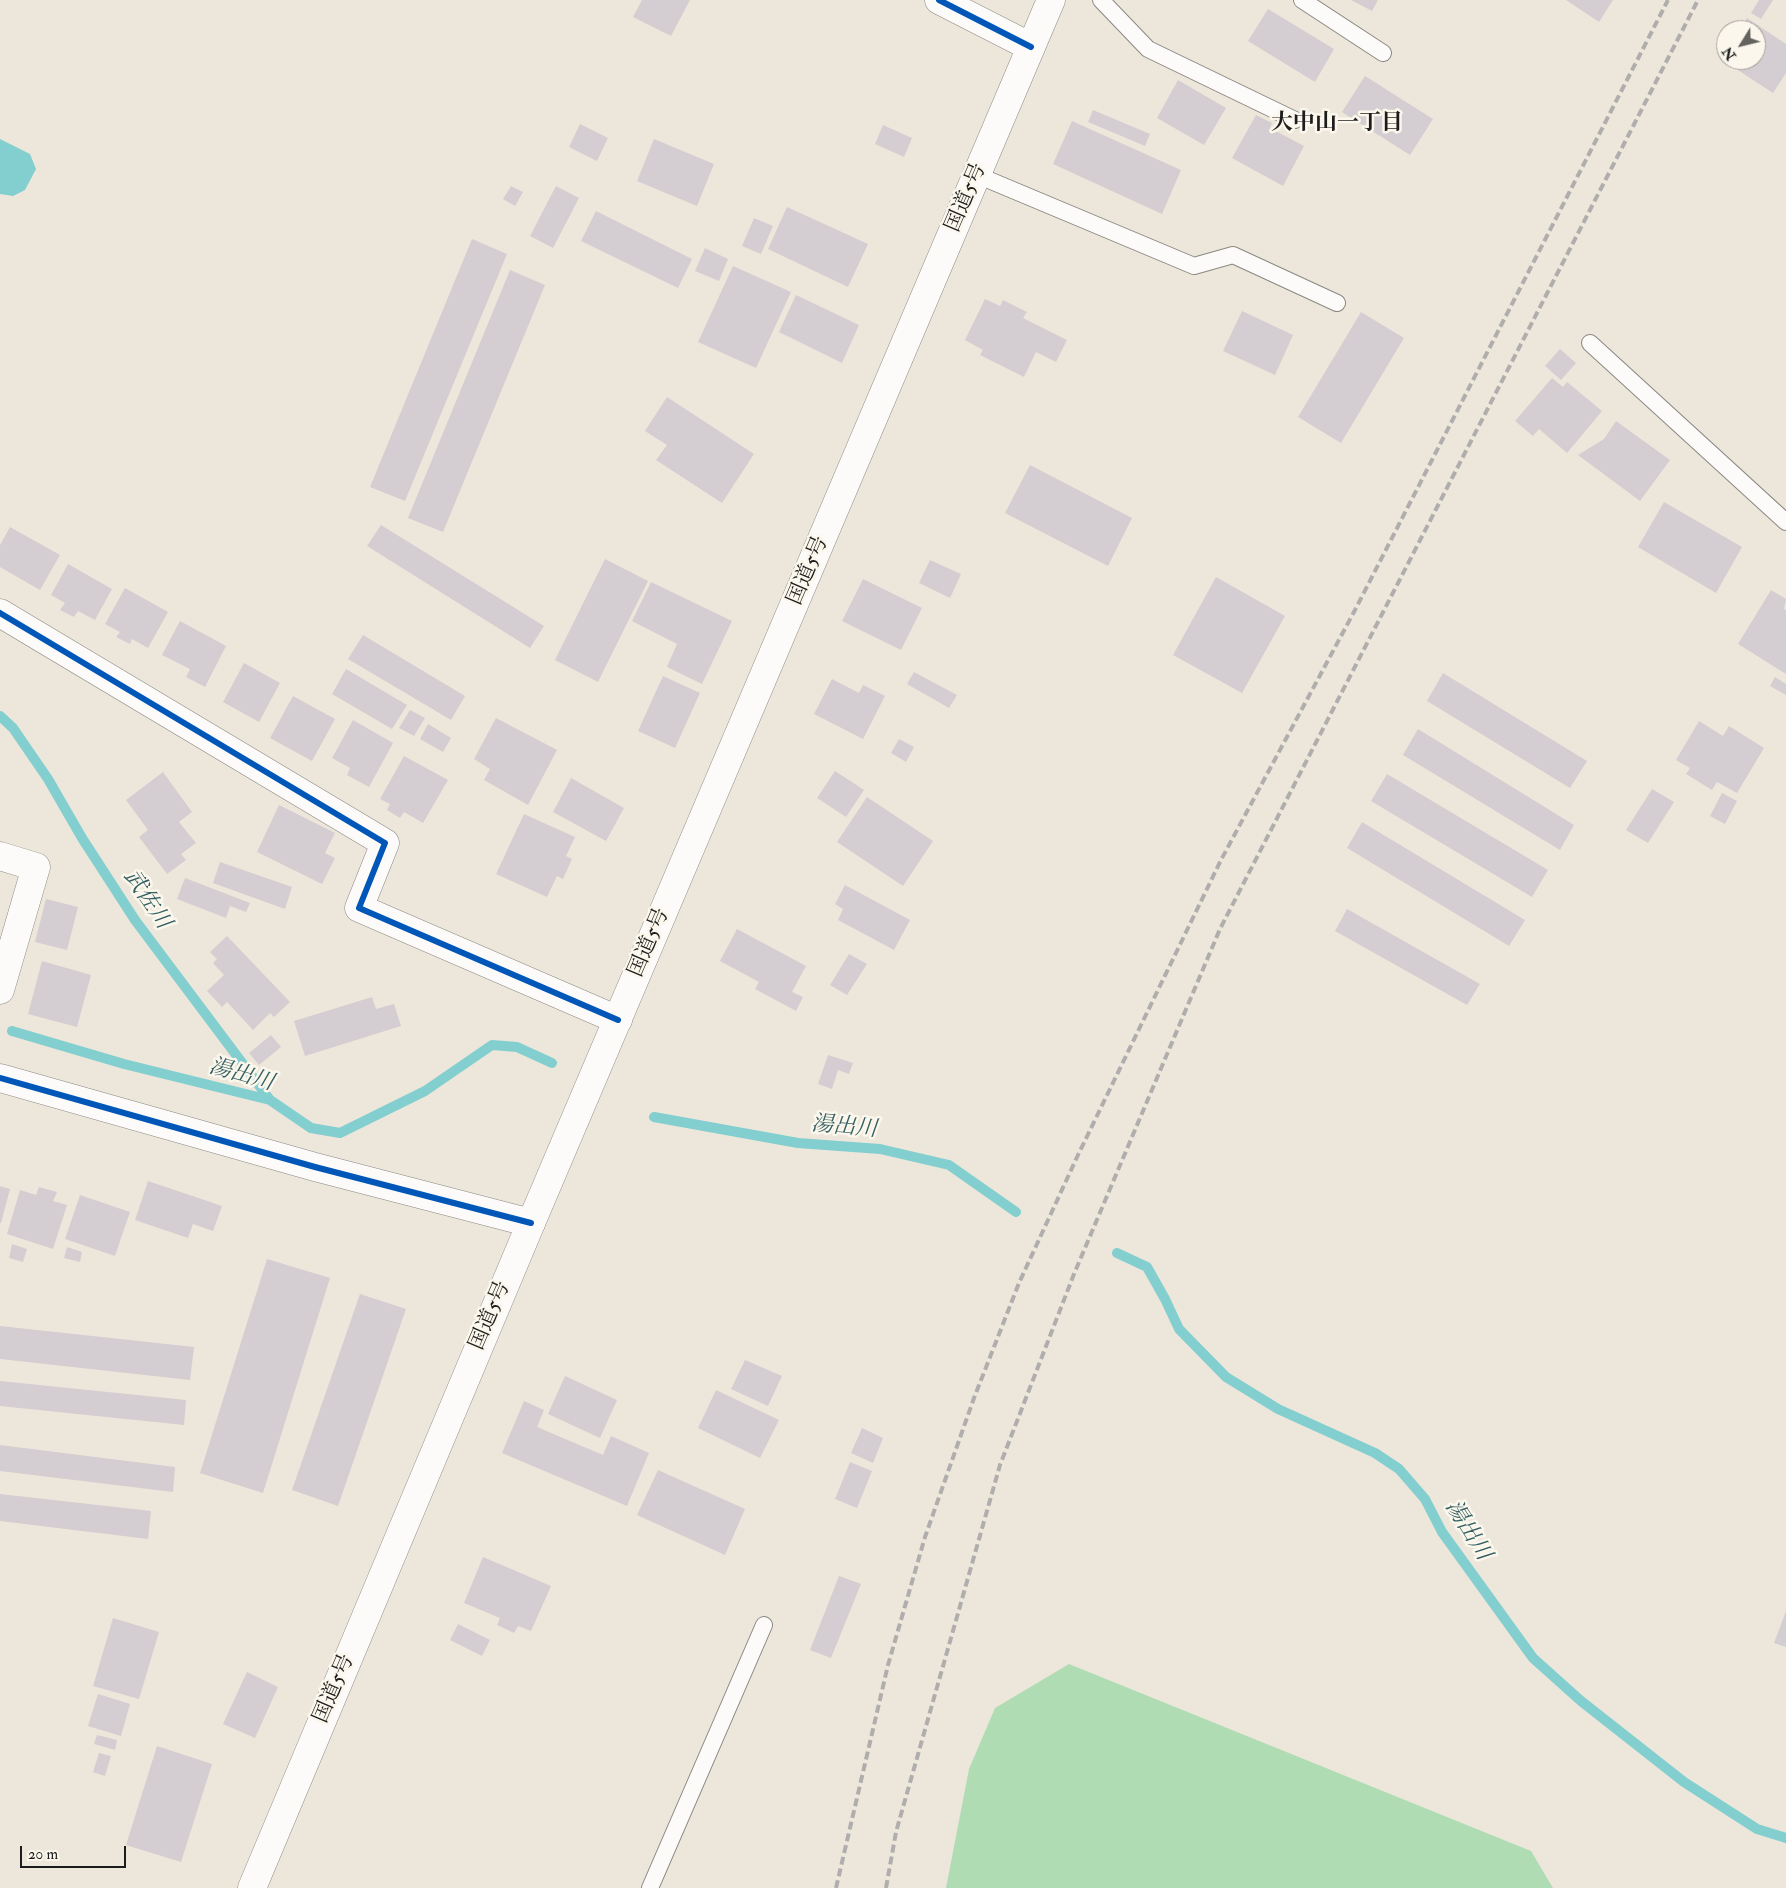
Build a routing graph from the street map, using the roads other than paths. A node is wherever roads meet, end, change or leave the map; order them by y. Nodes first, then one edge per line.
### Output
1 (939, 0) edge
2 (1051, 0) edge
3 (1101, 0) edge
4 (1302, 0) edge
5 (1031, 47) junction
6 (1383, 53) dead end
7 (1295, 120) dead end
8 (977, 175) junction
9 (1337, 303) dead end
10 (1590, 343) dead end
11 (1786, 522) edge
12 (0, 613) edge
13 (0, 856) edge
14 (0, 990) edge
15 (618, 1020) junction
16 (0, 1078) edge
17 (531, 1223) junction
18 (764, 1625) dead end
19 (252, 1888) edge
20 (650, 1888) edge

1 - 5 main road
2 - 5 main road, 国道5号
3 - 7 lane
4 - 6 lane
5 - 8 main road, 国道5号
8 - 9 lane
8 - 15 main road, 国道5号
10 - 11 lane
12 - 15 main road
13 - 14 main road
15 - 17 main road, 国道5号
16 - 17 main road
17 - 19 main road, 国道5号
18 - 20 lane

